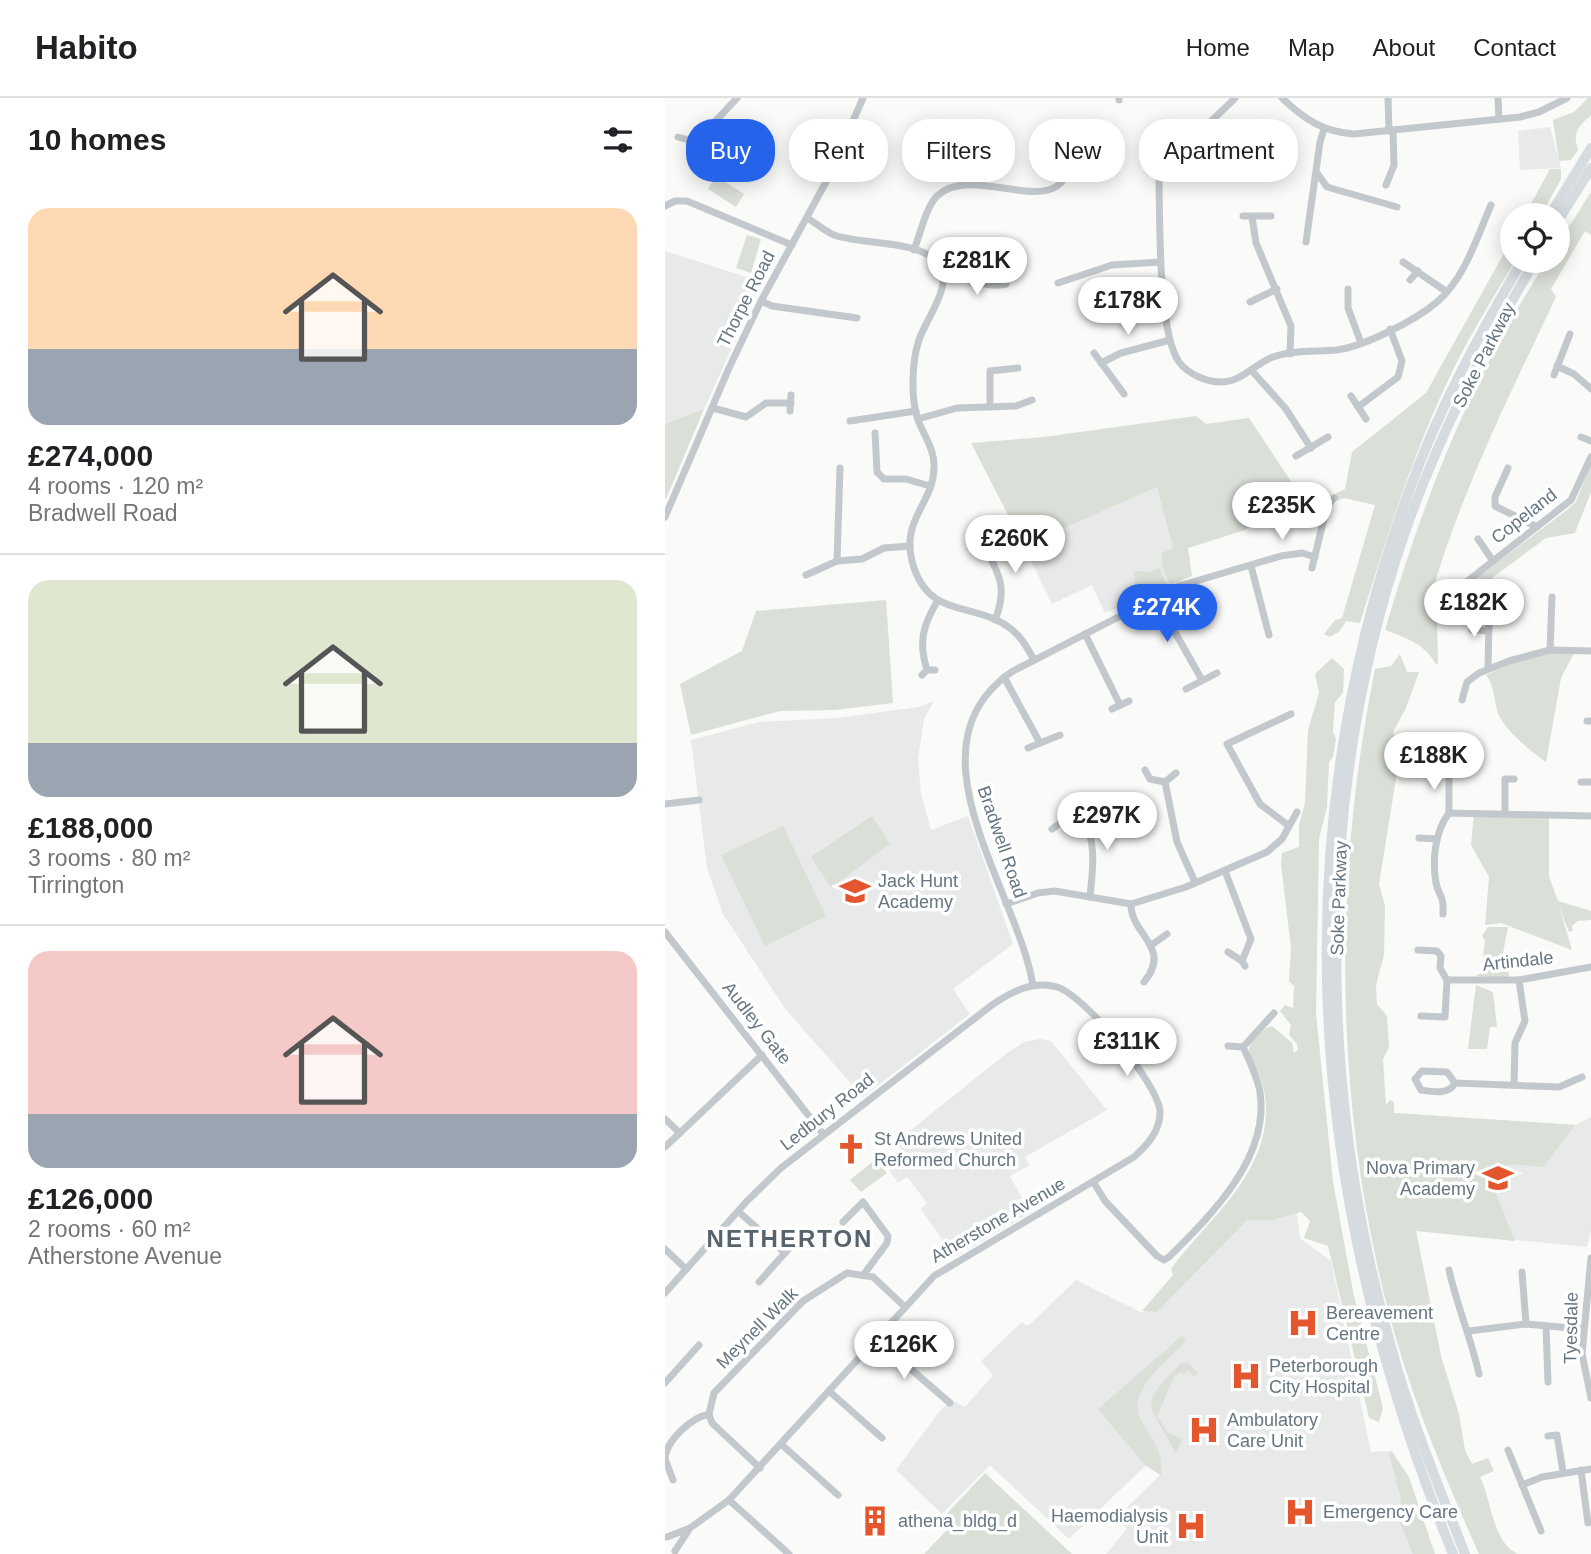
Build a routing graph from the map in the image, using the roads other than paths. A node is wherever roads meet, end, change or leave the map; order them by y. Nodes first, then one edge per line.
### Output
1 (737, 98) edge
2 (857, 98) edge
3 (863, 98) edge
4 (1235, 98) edge
5 (1282, 98) edge
6 (1388, 98) edge
7 (1498, 98) edge
8 (1567, 98) edge
9 (857, 108) junction
10 (1499, 119) junction
11 (1324, 129) junction
12 (1391, 131) junction
13 (678, 137) dead end
14 (1591, 138) edge
15 (1591, 148) edge
16 (1591, 168) edge
17 (1316, 173) junction
18 (1591, 173) edge
19 (1060, 182) edge
20 (1386, 185) dead end
21 (1571, 191) junction
22 (1560, 203) edge
23 (1566, 203) edge
24 (1491, 205) dead end
25 (665, 206) edge
26 (1397, 207) dead end
27 (1243, 216) dead end
28 (1252, 216) junction
29 (1271, 216) dead end
30 (807, 218) junction
31 (1306, 242) dead end
32 (792, 245) junction
33 (914, 250) junction
34 (1160, 262) junction
35 (1403, 262) dead end
36 (1417, 271) junction
37 (1516, 273) edge
38 (1528, 273) edge
39 (945, 275) junction
40 (1411, 280) dead end
41 (1058, 283) dead end
42 (1006, 284) dead end
43 (1277, 289) junction
44 (1348, 289) dead end
45 (1447, 292) junction
46 (761, 301) junction
47 (1250, 302) dead end
48 (857, 318) dead end
49 (1390, 329) junction
50 (1570, 334) dead end
51 (1170, 340) junction
52 (1361, 343) junction
53 (1094, 353) dead end
54 (1290, 354) junction
55 (1101, 363) junction
56 (1557, 366) junction
57 (1019, 368) dead end
58 (1252, 370) junction
59 (1554, 375) dead end
60 (1591, 389) edge
61 (1124, 394) dead end
62 (1351, 396) dead end
63 (1032, 400) dead end
64 (791, 403) dead end
65 (990, 407) junction
66 (1358, 407) junction
67 (713, 408) junction
68 (917, 415) junction
69 (1366, 419) dead end
70 (850, 421) dead end
71 (875, 433) dead end
72 (1328, 437) dead end
73 (1581, 437) dead end
74 (1591, 441) edge
75 (1311, 448) junction
76 (1296, 456) dead end
77 (1591, 457) edge
78 (840, 468) dead end
79 (1508, 468) dead end
80 (930, 486) junction
81 (1335, 498) dead end
82 (665, 517) edge
83 (1537, 527) junction
84 (984, 528) dead end
85 (1478, 539) dead end
86 (910, 546) junction
87 (1315, 557) junction
88 (837, 561) junction
89 (1493, 561) junction
90 (1251, 566) junction
91 (1312, 568) dead end
92 (806, 575) dead end
93 (1460, 587) dead end
94 (1155, 597) junction
95 (1552, 597) dead end
96 (938, 600) junction
97 (995, 620) junction
98 (1489, 622) dead end
99 (1472, 630) dead end
100 (1488, 631) junction
101 (1085, 634) junction
102 (1269, 635) dead end
103 (1550, 650) junction
104 (1591, 651) edge
105 (1034, 660) junction
106 (1489, 669) junction
107 (928, 672) dead end
108 (1217, 673) dead end
109 (1004, 677) junction
110 (1202, 681) junction
111 (1186, 689) dead end
112 (1462, 700) dead end
113 (1129, 701) dead end
114 (1120, 705) junction
115 (1112, 709) dead end
116 (1291, 714) dead end
117 (1060, 734) dead end
118 (1040, 743) junction
119 (1028, 748) dead end
120 (1435, 768) dead end
121 (1145, 769) dead end
122 (1176, 773) dead end
123 (1514, 779) dead end
124 (1165, 782) junction
125 (1581, 782) dead end
126 (1591, 782) edge
127 (699, 800) dead end
128 (665, 804) edge
129 (1297, 812) dead end
130 (1449, 813) junction
131 (1505, 813) junction
132 (1591, 816) edge
133 (1289, 826) junction
134 (1052, 829) dead end
135 (1419, 838) dead end
136 (1437, 839) junction
137 (1225, 871) junction
138 (1195, 882) junction
139 (1090, 897) junction
140 (1006, 904) junction
141 (1131, 904) junction
142 (1443, 914) dead end
143 (665, 932) edge
144 (1167, 934) dead end
145 (1153, 944) junction
146 (1418, 950) dead end
147 (1228, 952) dead end
148 (1591, 967) edge
149 (1447, 980) junction
150 (1519, 980) junction
151 (1144, 982) dead end
152 (1033, 986) junction
153 (1421, 1016) dead end
154 (1276, 1024) dead end
155 (1228, 1046) dead end
156 (1243, 1047) junction
157 (762, 1055) junction
158 (1582, 1077) dead end
159 (1455, 1083) junction
160 (1514, 1085) junction
161 (665, 1119) edge
162 (680, 1133) junction
163 (823, 1134) junction
164 (665, 1147) edge
165 (1094, 1183) junction
166 (739, 1212) junction
167 (843, 1223) dead end
168 (801, 1235) dead end
169 (665, 1249) edge
170 (785, 1253) junction
171 (1591, 1258) edge
172 (686, 1269) junction
173 (1449, 1270) dead end
174 (1522, 1272) dead end
175 (864, 1274) junction
176 (759, 1282) dead end
177 (665, 1293) edge
178 (904, 1306) junction
179 (1526, 1324) junction
180 (1546, 1326) junction
181 (1583, 1329) junction
182 (1469, 1331) junction
183 (876, 1339) junction
184 (699, 1345) dead end
185 (1479, 1374) dead end
186 (1548, 1382) dead end
187 (665, 1383) edge
188 (829, 1391) junction
189 (1591, 1398) edge
190 (950, 1402) dead end
191 (709, 1414) junction
192 (1548, 1436) dead end
193 (882, 1438) dead end
194 (781, 1444) junction
195 (1507, 1454) dead end
196 (665, 1458) edge
197 (760, 1468) junction
198 (1591, 1469) edge
199 (1581, 1470) junction
200 (1563, 1472) junction
201 (673, 1480) dead end
202 (1522, 1485) junction
203 (838, 1495) dead end
204 (729, 1500) junction
205 (1588, 1523) dead end
206 (690, 1528) junction
207 (1541, 1531) dead end
208 (666, 1537) edge
209 (675, 1552) edge
210 (789, 1554) edge
211 (1451, 1554) edge
212 (1468, 1554) edge

1 - 13 street
2 - 9 street
3 - 9 street, Thorpe Road
4 - 34 street
5 - 11 street
6 - 12 street
7 - 10 street
8 - 10 street
9 - 30 street, Thorpe Road
10 - 12 street
11 - 12 street
11 - 17 street
12 - 20 street
14 - 21 highway
15 - 21 highway
16 - 21 highway
17 - 26 street
17 - 31 street
18 - 21 highway
19 - 33 street
21 - 22 highway
21 - 23 highway
24 - 45 street
25 - 32 street
27 - 28 street
28 - 29 street
28 - 43 street
30 - 32 street, Thorpe Road
30 - 33 street
32 - 46 street, Thorpe Road
33 - 39 street
34 - 41 street
34 - 51 street
35 - 36 street
36 - 40 street
36 - 45 street
37 - 211 highway, Soke Parkway
38 - 212 highway, Soke Parkway
39 - 42 street
39 - 68 street
43 - 47 street
43 - 54 street
44 - 52 street
45 - 49 street
46 - 48 street
46 - 67 street, Thorpe Road
49 - 52 street
49 - 66 street
50 - 56 street
51 - 55 street
51 - 58 street
52 - 54 street
53 - 55 street
54 - 58 street
55 - 61 street
56 - 59 street
56 - 60 street
57 - 65 street
58 - 75 street
62 - 66 street
63 - 65 street
64 - 67 street
65 - 68 street
66 - 69 street
67 - 82 street, Thorpe Road
68 - 70 street
68 - 80 street
71 - 80 street
72 - 75 street
73 - 74 street
75 - 76 street
77 - 83 street, Copeland
78 - 88 street
79 - 83 street
80 - 86 street
81 - 87 street
83 - 89 street, Copeland
84 - 97 street
85 - 89 street
86 - 88 street
86 - 96 street
87 - 90 street, Bradwell Road
87 - 91 street
88 - 92 street
89 - 93 street, Copeland
90 - 94 street, Bradwell Road
90 - 102 street
94 - 101 street, Bradwell Road
94 - 110 street
95 - 103 street
96 - 97 street
96 - 107 street
97 - 105 street
98 - 100 street
99 - 100 street
100 - 106 street
101 - 105 street, Bradwell Road
101 - 114 street
103 - 104 street
103 - 106 street
105 - 109 street, Bradwell Road
106 - 112 street
108 - 110 street
109 - 118 street
109 - 140 street, Bradwell Road
110 - 111 street
113 - 114 street
114 - 115 street
116 - 133 street
117 - 118 street
118 - 119 street
120 - 130 street
121 - 124 street
122 - 124 street
123 - 131 street
124 - 138 street
125 - 126 street
127 - 128 street
129 - 133 street
130 - 131 street
130 - 136 street
131 - 132 street
133 - 137 street
134 - 139 street
135 - 136 street
136 - 142 street
137 - 138 street
137 - 147 street
138 - 141 street
139 - 140 street
139 - 141 street
140 - 152 street, Bradwell Road
141 - 145 street
143 - 157 street, Audley Gate
144 - 145 street
145 - 151 street
146 - 149 street
148 - 150 street, Artindale
149 - 150 street, Artindale
149 - 153 street
150 - 160 street
152 - 163 street, Ledbury Road
152 - 165 street, Atherstone Avenue
154 - 156 street
155 - 156 street
156 - 165 street
157 - 162 street
157 - 163 street, Audley Gate
158 - 160 street
159 - 159 street
159 - 160 street
161 - 162 street
162 - 164 street
163 - 166 street, Ledbury Road
165 - 178 street, Atherstone Avenue
166 - 170 street
166 - 172 street, Ledbury Road
167 - 175 street
168 - 170 street
169 - 172 street
170 - 176 street
171 - 181 street, Tyesdale
172 - 177 street, Ledbury Road
173 - 182 street
174 - 179 street
175 - 178 street
175 - 191 street, Meynell Walk
178 - 183 street, Atherstone Avenue
179 - 180 street
179 - 182 street
180 - 181 street
180 - 186 street
181 - 189 street, Tyesdale
182 - 185 street
183 - 188 street, Atherstone Avenue
183 - 190 street
184 - 187 street
188 - 193 street
188 - 194 street, Atherstone Avenue
191 - 196 street
191 - 197 street
192 - 200 street
194 - 197 street, Atherstone Avenue
194 - 203 street
195 - 202 street
196 - 201 street
197 - 204 street, Atherstone Avenue
198 - 199 street
199 - 200 street
199 - 205 street
200 - 202 street
202 - 207 street
204 - 206 street, Atherstone Avenue
204 - 210 street
206 - 208 street, Atherstone Avenue
206 - 209 street, Atherstone Avenue
208 - 209 street

